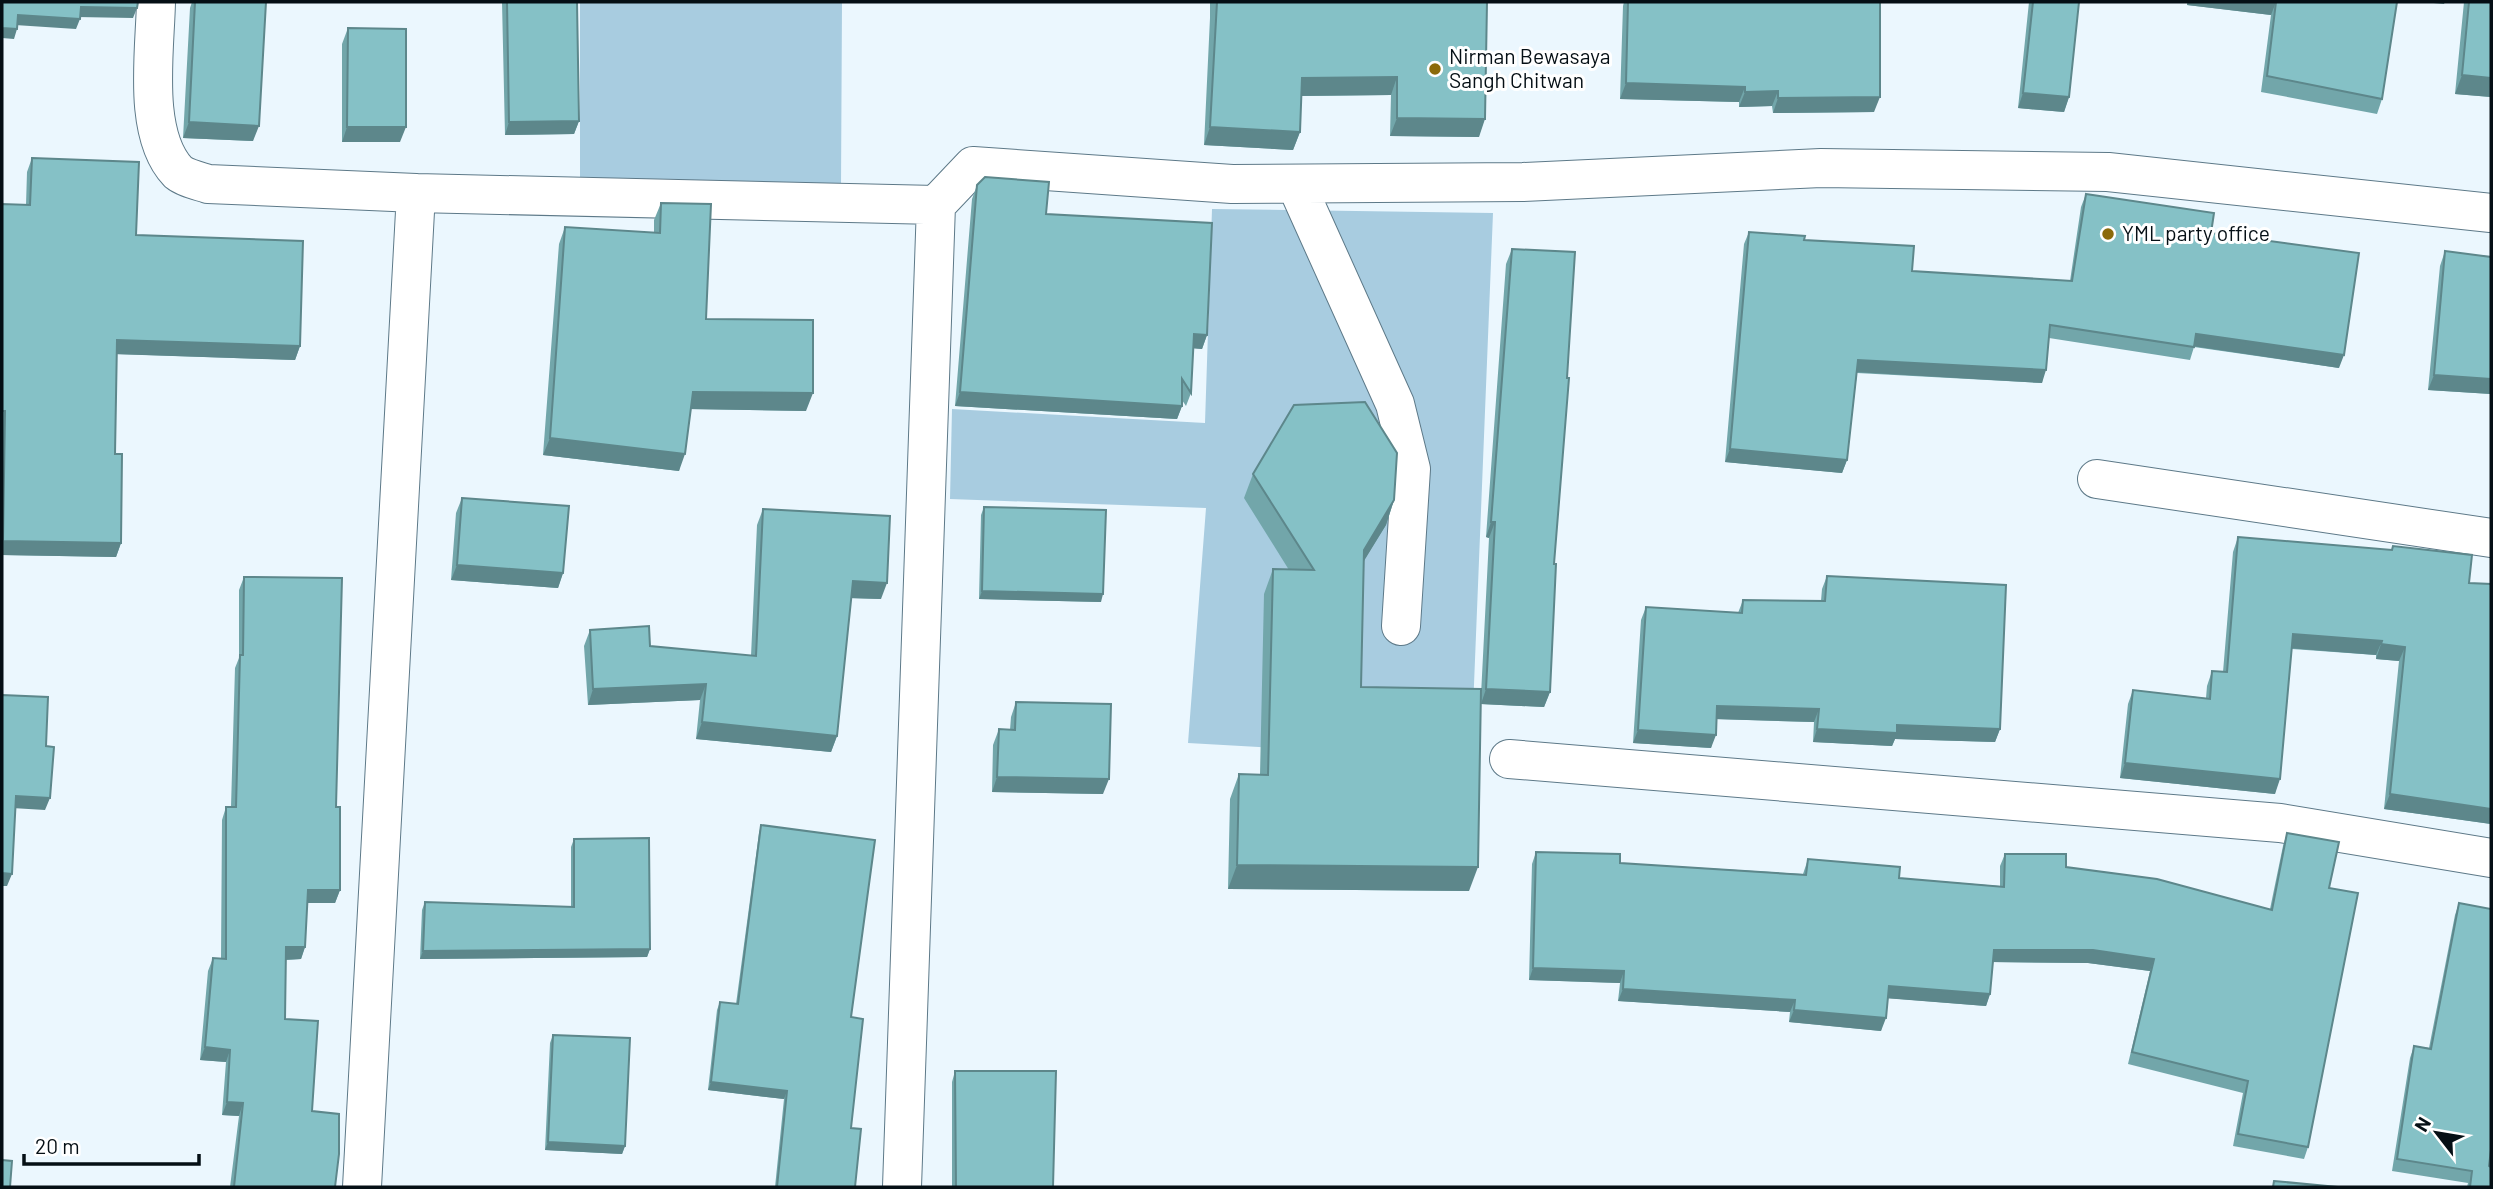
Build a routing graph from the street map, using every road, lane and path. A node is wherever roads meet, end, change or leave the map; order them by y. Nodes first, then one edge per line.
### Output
1 (156, 2) edge
2 (1296, 184) junction
3 (416, 193) junction
4 (936, 205) junction
5 (2491, 213) edge
6 (2096, 479) dead end
7 (2491, 538) edge
8 (1401, 626) dead end
9 (1509, 759) dead end
10 (2491, 858) edge
11 (362, 1187) edge
12 (902, 1187) edge

1 - 3 street
2 - 4 street
2 - 5 street
2 - 8 street
3 - 4 street
3 - 11 street
4 - 12 street
6 - 7 street
9 - 10 street

